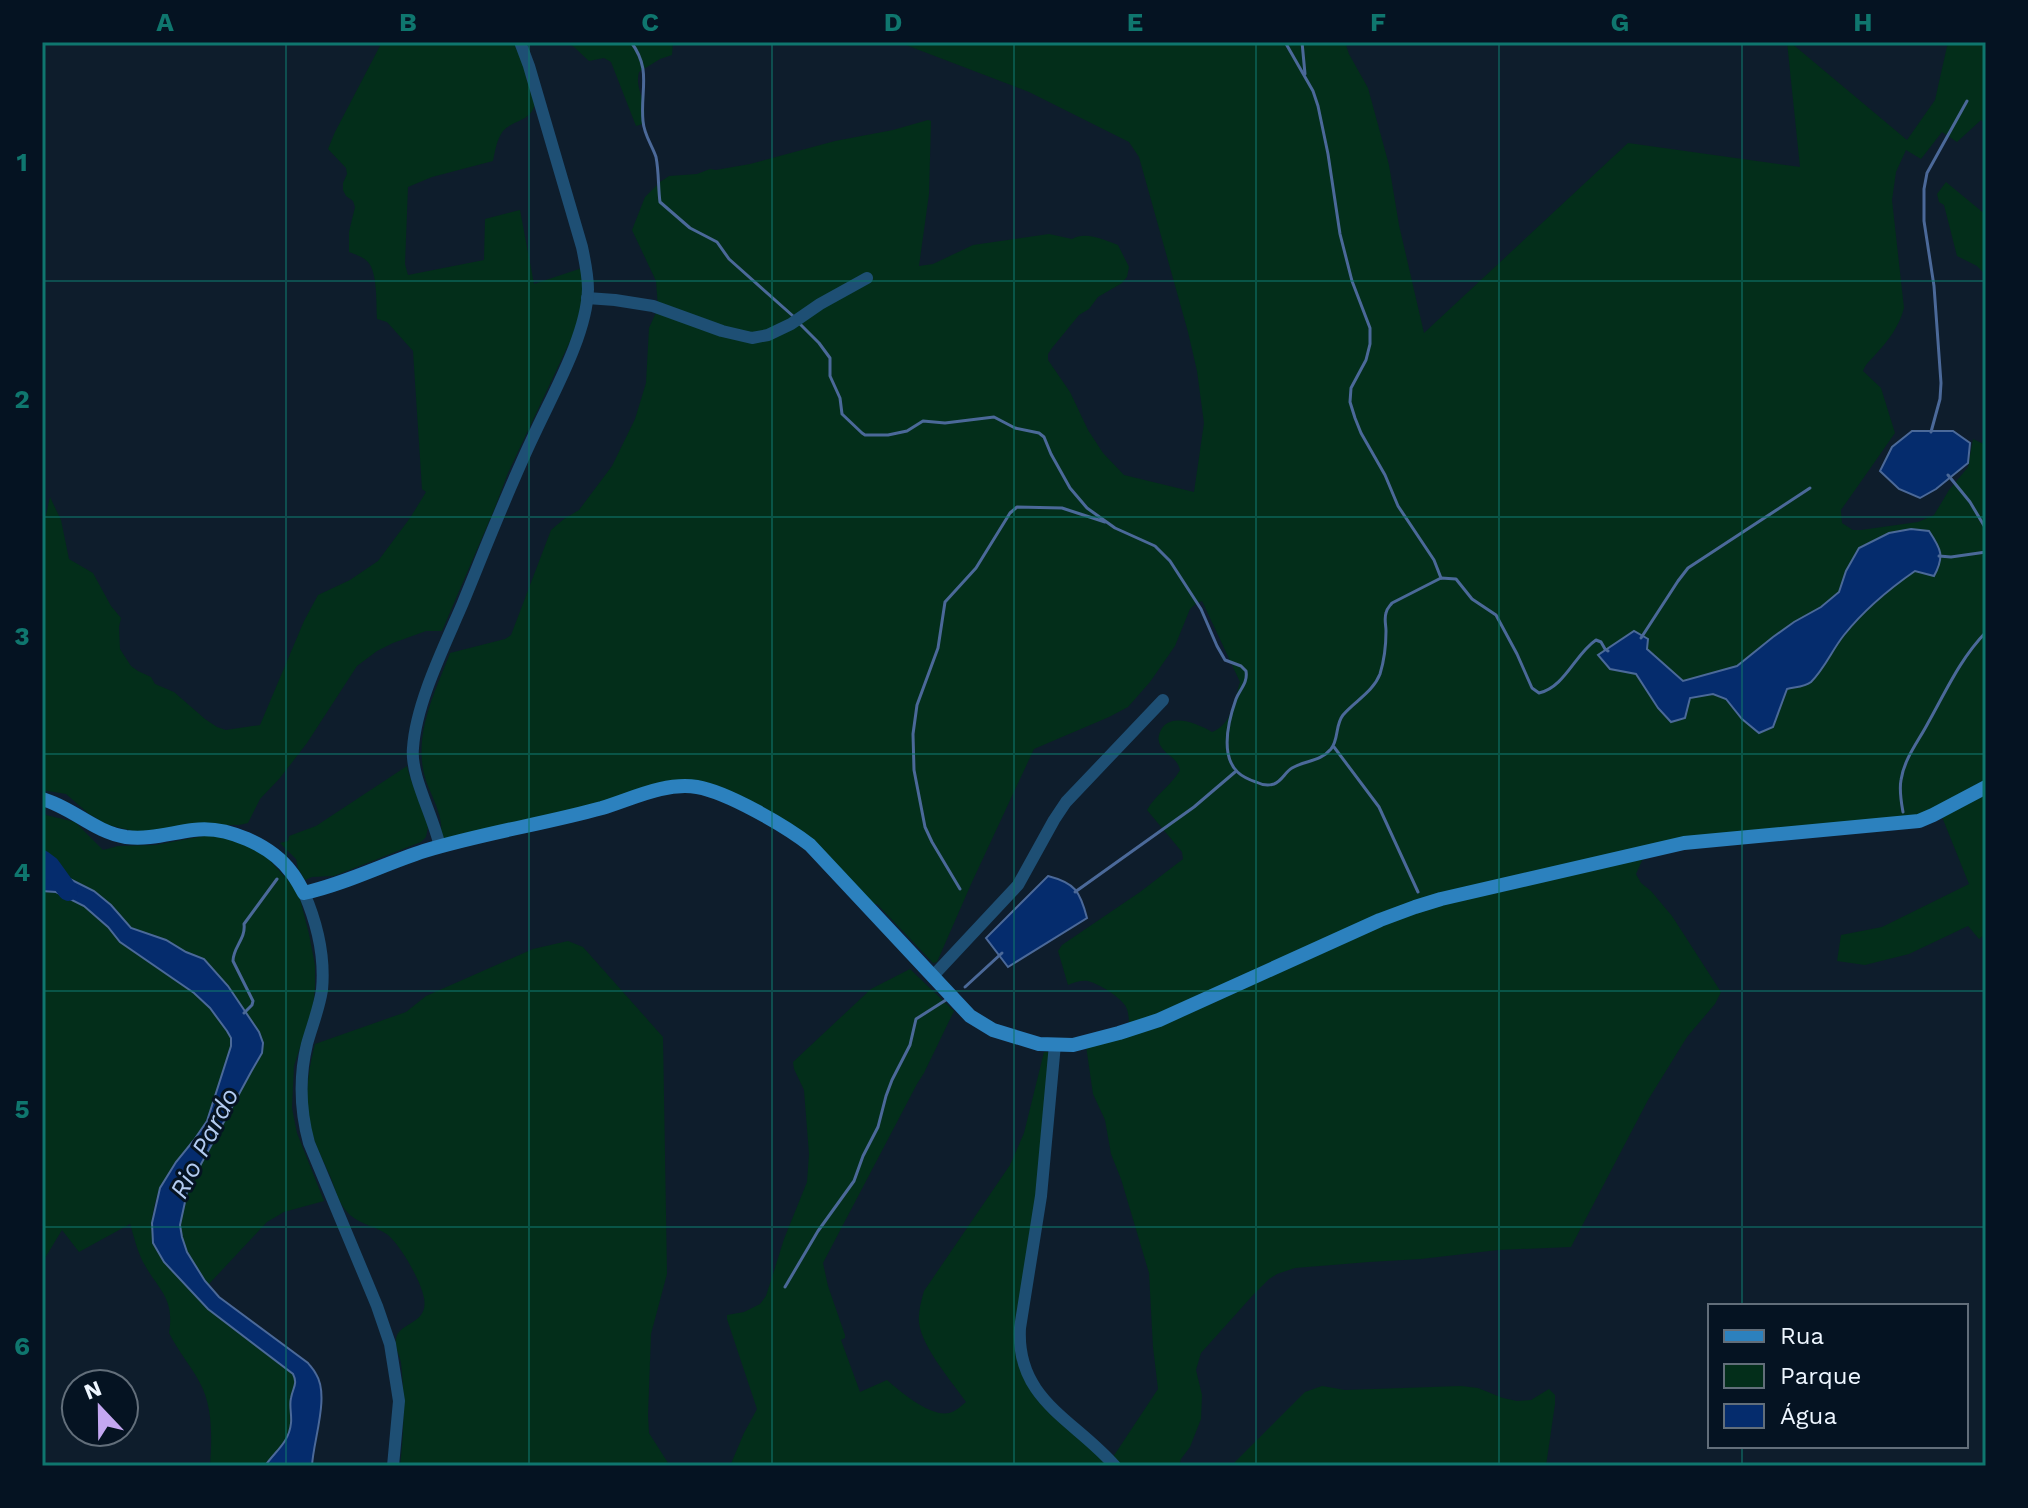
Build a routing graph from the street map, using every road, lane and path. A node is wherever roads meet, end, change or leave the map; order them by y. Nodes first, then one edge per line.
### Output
1 (520, 42) edge
2 (867, 278) dead end
3 (587, 298) junction
4 (1163, 700) dead end
5 (1986, 787) edge
6 (42, 799) edge
7 (440, 847) junction
8 (304, 893) junction
9 (933, 976) junction
10 (1055, 1044) junction
11 (393, 1466) edge
12 (1115, 1466) edge

1 - 3 street
2 - 3 street
3 - 7 street
4 - 9 street
5 - 10 main road
6 - 8 main road
7 - 8 main road
7 - 9 main road
8 - 11 street
9 - 10 main road
10 - 12 street

